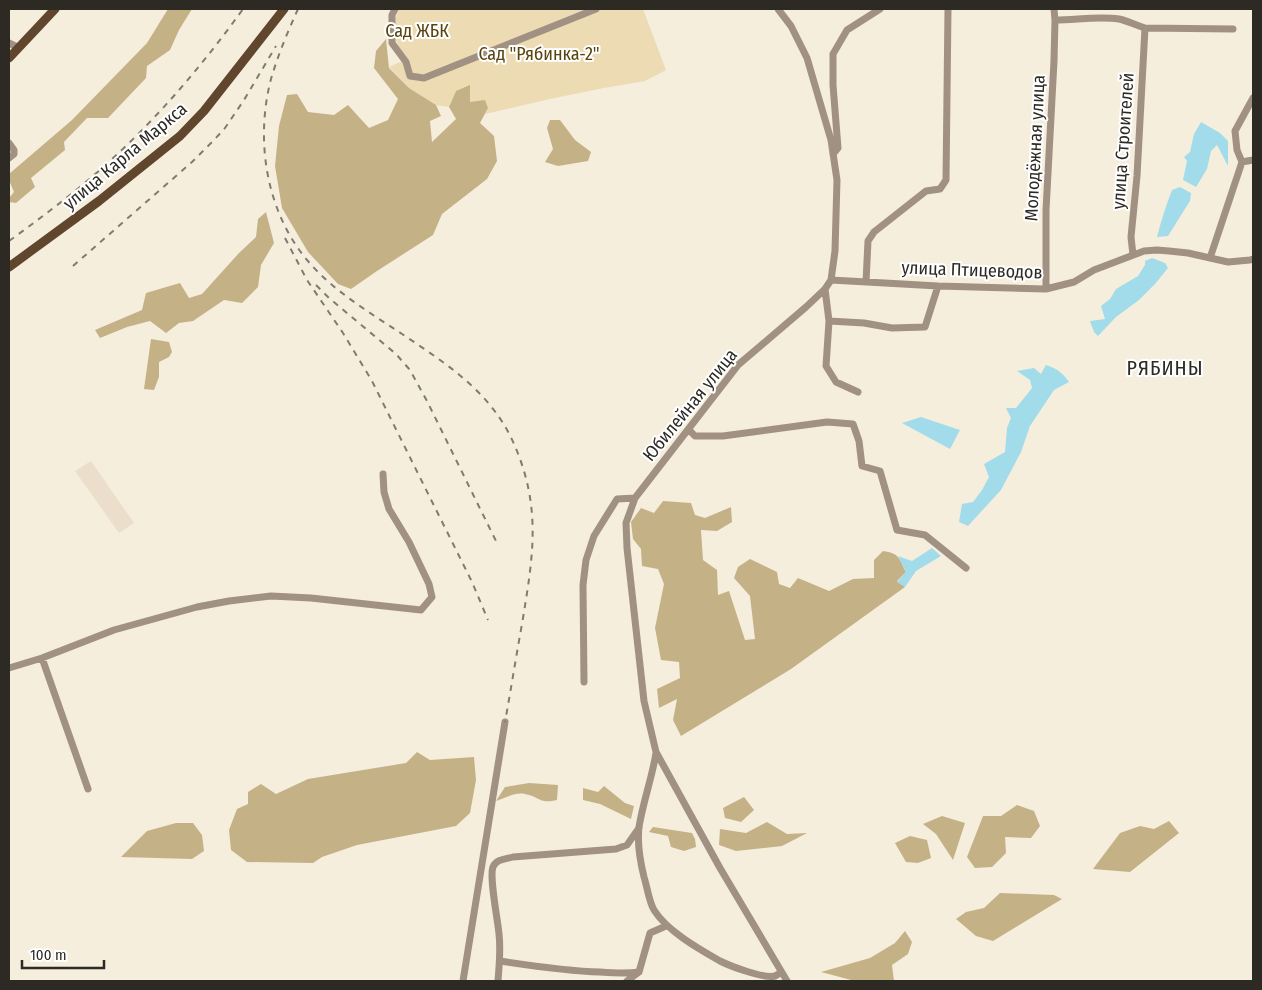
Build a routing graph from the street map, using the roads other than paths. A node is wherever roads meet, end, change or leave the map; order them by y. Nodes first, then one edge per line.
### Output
1 (55, 9) edge
2 (284, 9) edge
3 (395, 9) edge
4 (596, 9) edge
5 (778, 9) edge
6 (880, 9) edge
7 (948, 9) edge
8 (1054, 9) edge
9 (1055, 20) junction
10 (1144, 28) junction
11 (1233, 29) dead end
12 (9, 43) edge
13 (19, 48) junction
14 (9, 58) edge
15 (1253, 98) edge
16 (9, 143) edge
17 (833, 154) junction
18 (9, 158) edge
19 (1253, 160) edge
20 (1242, 162) junction
21 (1133, 255) junction
22 (1210, 258) junction
23 (1253, 259) edge
24 (9, 266) edge
25 (831, 280) junction
26 (866, 282) junction
27 (938, 286) junction
28 (825, 289) junction
29 (1046, 289) junction
30 (829, 321) junction
31 (858, 392) dead end
32 (689, 430) junction
33 (383, 474) dead end
34 (635, 498) junction
35 (966, 568) dead end
36 (42, 658) junction
37 (9, 668) edge
38 (584, 682) dead end
39 (506, 722) dead end
40 (656, 752) junction
41 (88, 789) dead end
42 (639, 828) junction
43 (666, 926) junction
44 (500, 961) junction
45 (639, 972) junction
46 (781, 972) junction
47 (463, 981) edge
48 (498, 981) edge
49 (627, 981) edge
50 (786, 981) edge

1 - 13 main road
2 - 24 main road, улица Карла Маркса
3 - 4 street
5 - 17 street, Юбилейная улица
6 - 17 street
7 - 26 street
8 - 9 street, Молодёжная улица
9 - 10 street
9 - 29 street, Молодёжная улица
10 - 11 street
10 - 21 street, улица Строителей
12 - 13 street
13 - 14 main road
15 - 20 street
16 - 18 street
17 - 25 street, Юбилейная улица
19 - 20 street
20 - 22 street
21 - 22 street, улица Птицеводов
21 - 29 street, улица Птицеводов
22 - 23 street, улица Птицеводов
25 - 26 street, улица Птицеводов
25 - 28 street, Юбилейная улица
26 - 27 street, улица Птицеводов
27 - 29 street, улица Птицеводов
27 - 30 street
28 - 30 street
28 - 32 street, Юбилейная улица
30 - 31 street
32 - 34 street, Юбилейная улица
32 - 35 street
33 - 36 street
34 - 38 street
34 - 40 street, Юбилейная улица
36 - 37 street
36 - 41 street
39 - 47 street
40 - 42 street
40 - 46 street, Юбилейная улица
42 - 43 street
42 - 44 street
43 - 45 street
43 - 46 street
44 - 45 street
44 - 48 street
45 - 49 street
46 - 50 street, Юбилейная улица

